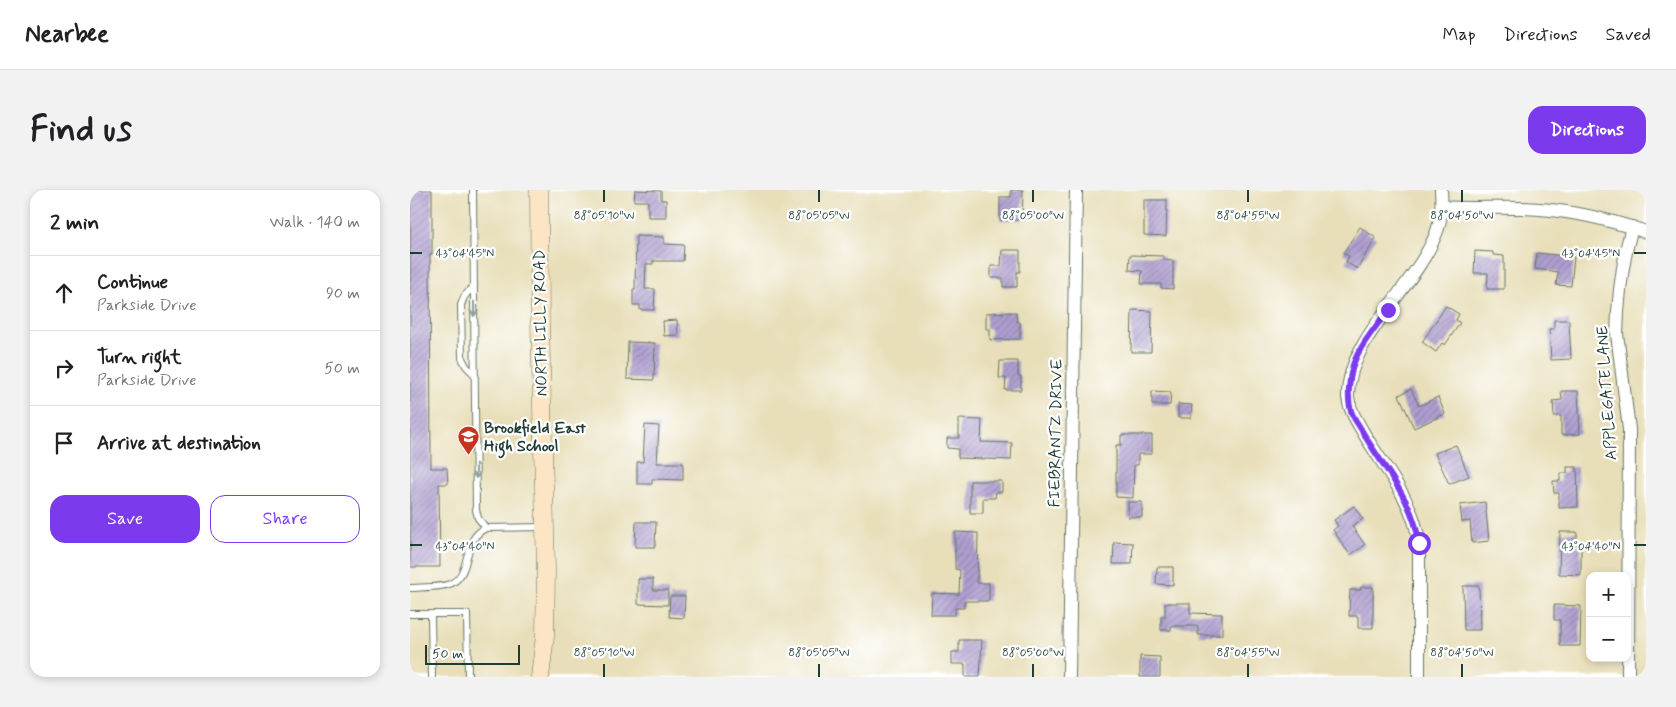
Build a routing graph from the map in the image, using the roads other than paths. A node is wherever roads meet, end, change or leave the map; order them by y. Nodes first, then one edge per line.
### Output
1 (473, 190) edge
2 (540, 190) edge
3 (1076, 190) edge
4 (1441, 190) edge
5 (1442, 207) junction
6 (1632, 227) junction
7 (1646, 232) edge
8 (474, 286) junction
9 (475, 375) junction
10 (545, 527) junction
11 (486, 528) junction
12 (410, 588) edge
13 (410, 614) edge
14 (432, 614) junction
15 (545, 636) junction
16 (432, 677) edge
17 (468, 677) edge
18 (540, 677) edge
19 (550, 677) edge
20 (1069, 677) edge
21 (1419, 677) edge
22 (1628, 677) edge

1 - 8 lane
2 - 10 street, NORTH LILLY ROAD
3 - 20 street, FIEBRANTZ DRIVE
4 - 5 street
5 - 6 street
5 - 21 street
6 - 7 street
6 - 22 street, APPLEGATE LANE
8 -> 9 lane
8 - 9 lane
9 -> 11 lane
10 - 11 lane
10 - 15 street, NORTH LILLY ROAD
11 - 12 lane
13 - 14 lane
14 - 16 lane
14 - 17 lane
15 - 18 street, NORTH LILLY ROAD
15 - 19 street, NORTH LILLY ROAD

